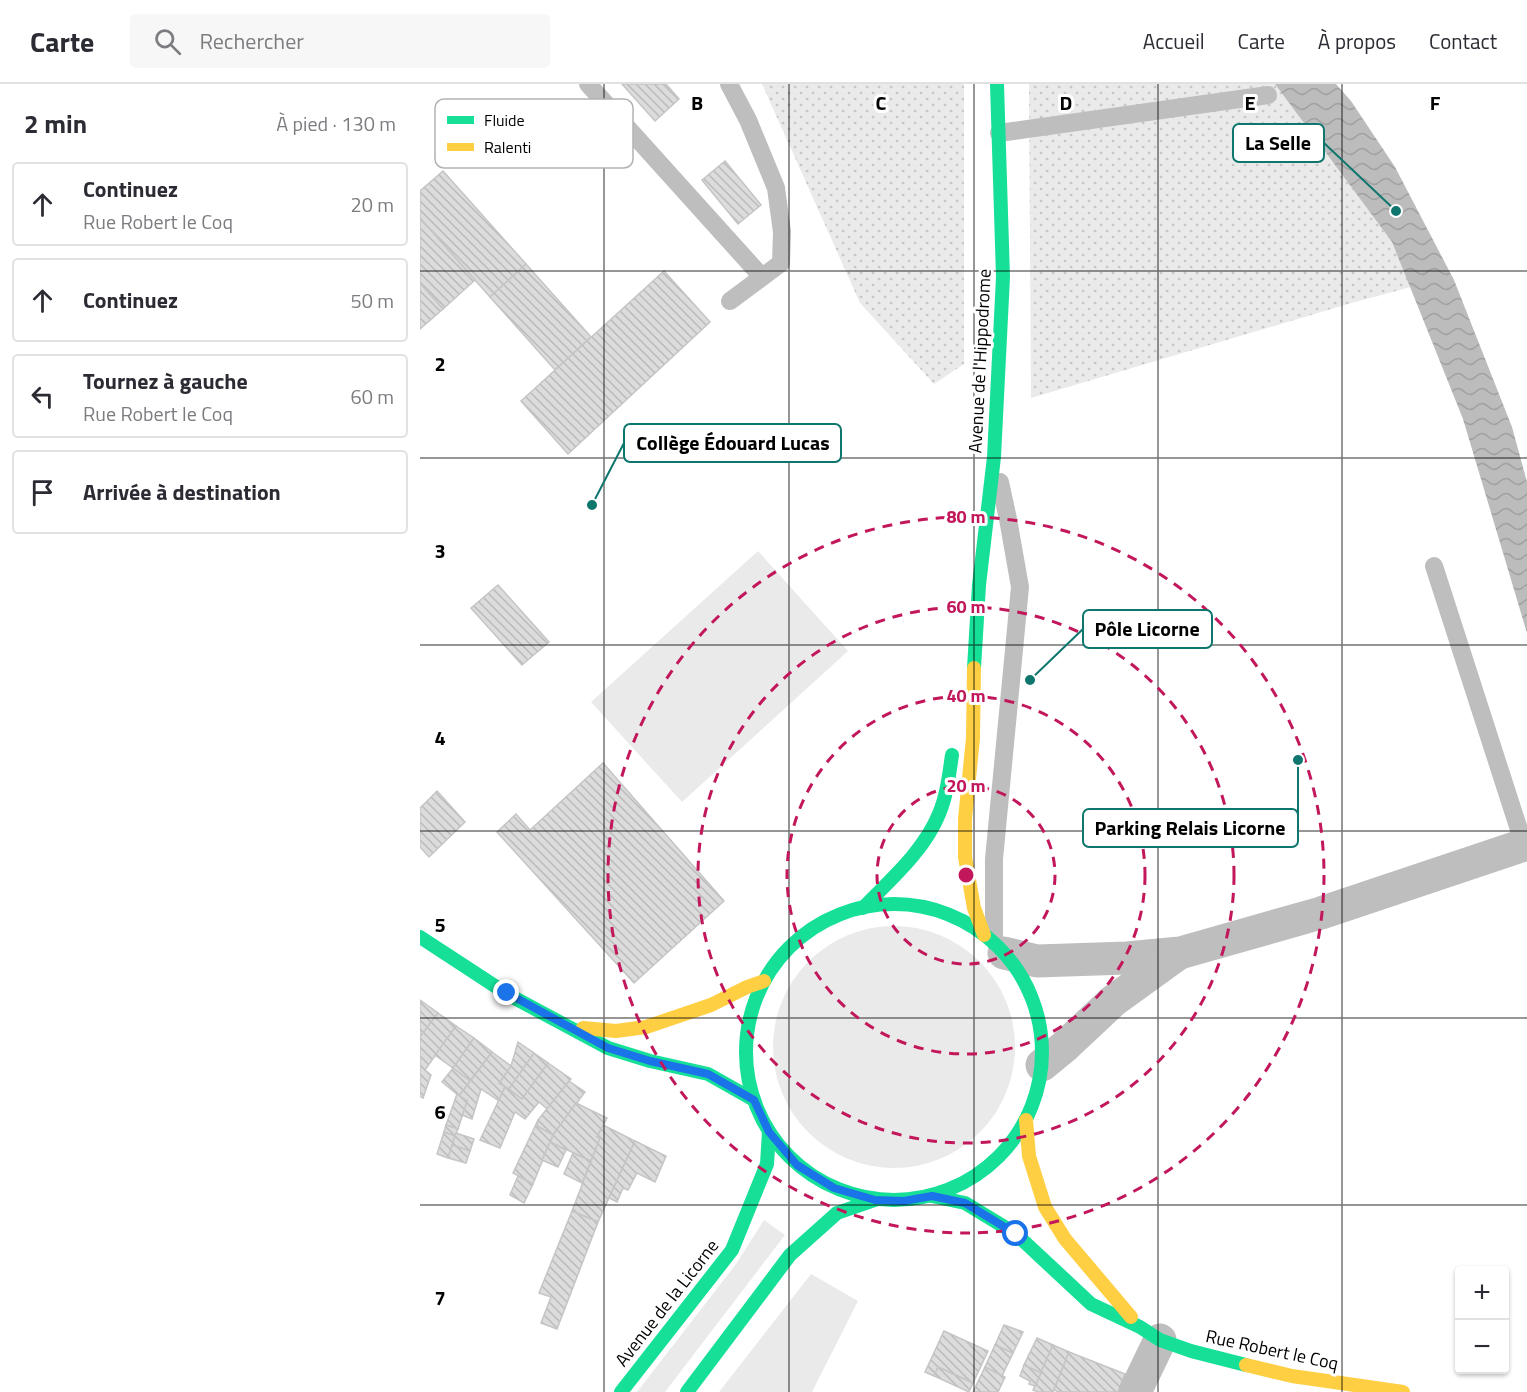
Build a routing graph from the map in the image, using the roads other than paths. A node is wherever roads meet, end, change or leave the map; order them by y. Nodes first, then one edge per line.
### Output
1 (588, 84) edge
2 (729, 84) edge
3 (997, 84) edge
4 (1268, 95) dead end
5 (602, 99) edge
6 (999, 133) junction
7 (633, 134) edge
8 (762, 277) junction
9 (730, 301) dead end
10 (994, 457) junction
11 (1434, 566) dead end
12 (975, 638) junction
13 (959, 712) dead end
14 (953, 745) dead end
15 (1525, 844) edge
16 (863, 908) junction
17 (420, 937) edge
18 (994, 944) junction
19 (1180, 953) junction
20 (764, 981) junction
21 (569, 1026) junction
22 (1042, 1065) junction
23 (754, 1100) junction
24 (1026, 1120) junction
25 (769, 1132) junction
26 (932, 1196) junction
27 (875, 1200) junction
28 (1150, 1334) junction
29 (621, 1392) edge
30 (687, 1392) edge
31 (1135, 1392) edge
32 (1403, 1392) edge

1 - 5 lane
2 - 8 lane
3 - 6 main road, Avenue de l'Hippodrome
4 - 6 lane
6 - 10 main road, Avenue de l'Hippodrome
7 - 8 lane
8 - 9 lane
10 - 12 main road, Avenue de l'Hippodrome
10 - 18 lane
11 - 15 lane
12 - 13 main road, Avenue de l'Hippodrome
12 - 18 main road, Avenue de l'Hippodrome
14 - 16 main road
15 - 19 street
16 - 18 main road
16 - 20 main road
17 - 21 main road
18 - 19 street
18 - 22 main road
19 - 22 street
20 - 21 main road
20 - 23 main road
21 - 23 main road
22 - 24 main road
23 - 25 main road
24 - 26 main road
24 - 28 main road
25 - 27 main road
25 - 29 main road, Avenue de la Licorne
26 - 27 main road
26 - 28 main road, Rue Robert le Coq
27 - 30 main road
28 - 31 street
28 - 32 main road, Rue Robert le Coq

